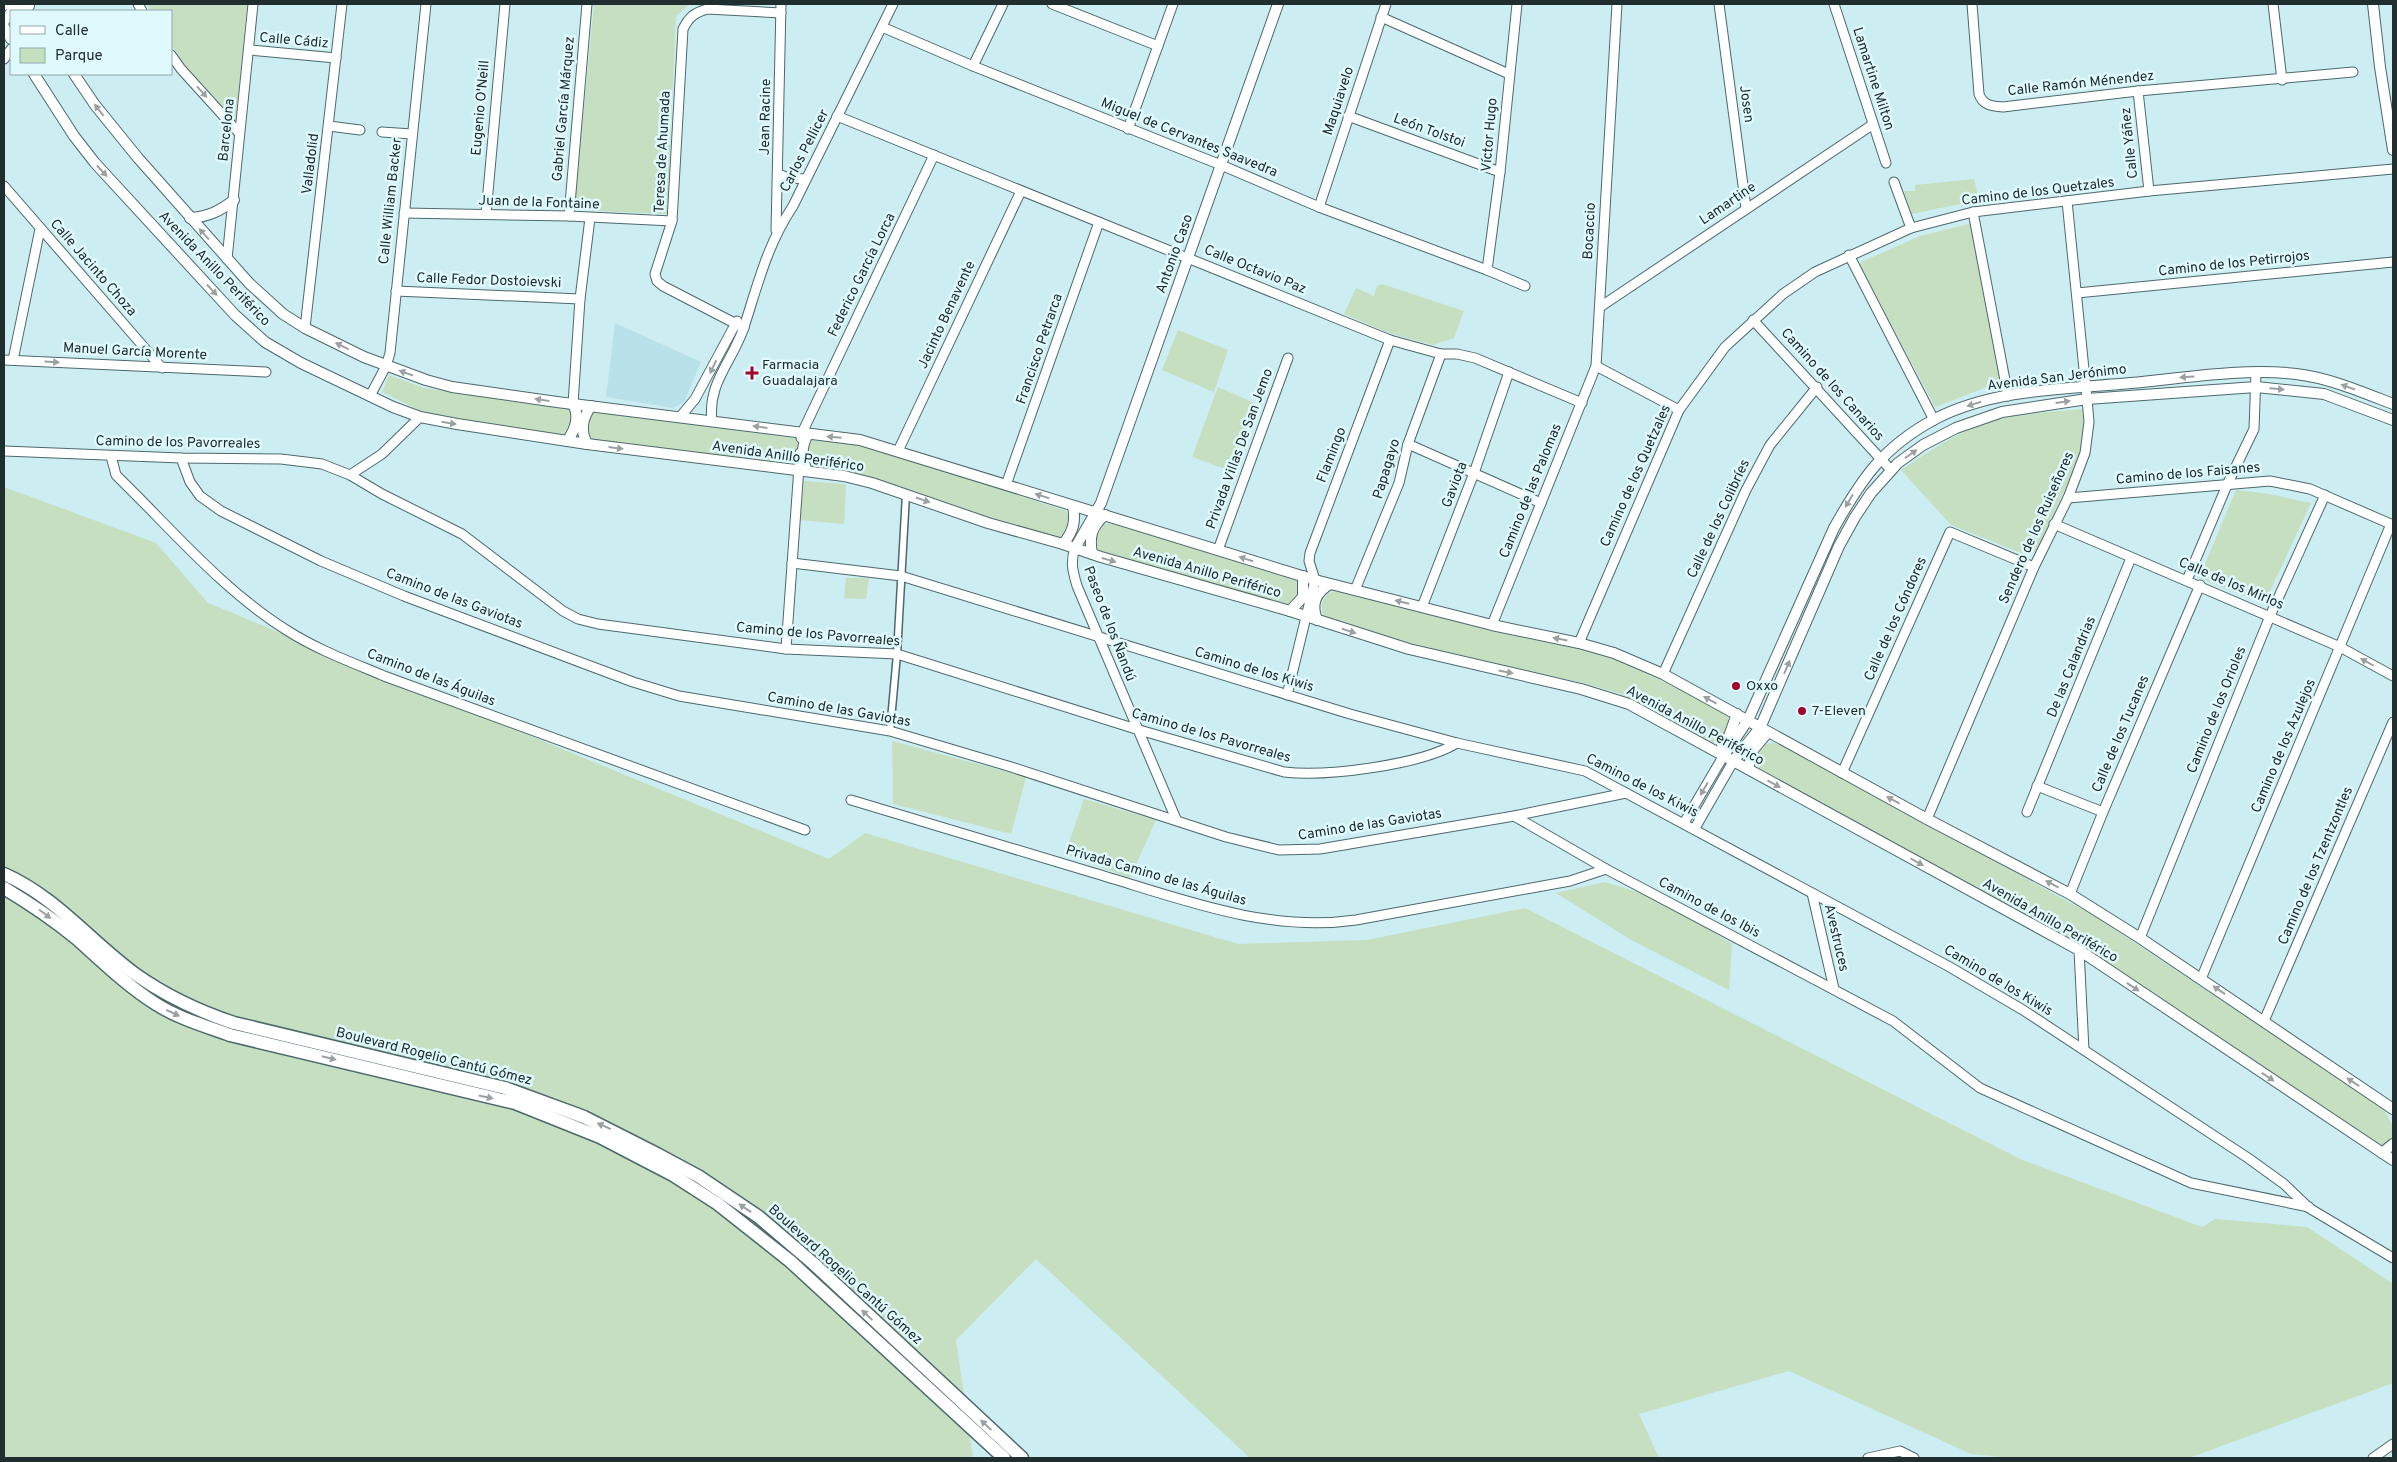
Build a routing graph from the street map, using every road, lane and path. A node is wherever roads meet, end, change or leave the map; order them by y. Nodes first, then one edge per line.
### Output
1 (253, 4) edge
2 (342, 4) edge
3 (426, 4) edge
4 (505, 4) edge
5 (587, 4) edge
6 (893, 4) edge
7 (1003, 4) edge
8 (1052, 4) edge
9 (1173, 4) edge
10 (1278, 4) edge
11 (1386, 4) edge
12 (1517, 4) edge
13 (1617, 4) edge
14 (1718, 4) edge
15 (1834, 4) edge
16 (1972, 4) edge
17 (2273, 4) edge
18 (2374, 4) edge
19 (29, 7) edge
20 (781, 8) edge
21 (13, 10) edge
22 (1381, 17) junction
23 (882, 27) junction
24 (1158, 46) junction
25 (250, 50) junction
26 (172, 56) edge
27 (336, 58) junction
28 (972, 66) junction
29 (2353, 72) dead end
30 (1509, 74) junction
31 (35, 75) edge
32 (75, 75) edge
33 (2282, 80) junction
34 (2138, 91) junction
35 (837, 116) junction
36 (1348, 116) junction
37 (329, 126) junction
38 (1872, 126) junction
39 (1128, 129) junction
40 (360, 130) dead end
41 (382, 132) dead end
42 (239, 133) junction
43 (412, 134) junction
44 (2393, 150) edge
45 (934, 155) junction
46 (1886, 163) dead end
47 (1221, 165) junction
48 (2393, 169) edge
49 (1500, 172) junction
50 (779, 174) junction
51 (806, 179) junction
52 (1894, 182) dead end
53 (4, 186) edge
54 (1021, 191) junction
55 (2149, 191) junction
56 (234, 200) junction
57 (2066, 201) junction
58 (1319, 207) junction
59 (1746, 208) junction
60 (1973, 212) junction
61 (404, 213) junction
62 (486, 214) junction
63 (569, 216) junction
64 (190, 218) junction
65 (590, 218) junction
66 (672, 222) junction
67 (1099, 222) junction
68 (1911, 228) junction
69 (40, 229) junction
70 (776, 231) junction
71 (1849, 255) junction
72 (1188, 257) junction
73 (227, 259) junction
74 (2393, 262) edge
75 (1487, 270) junction
76 (1525, 286) dead end
77 (396, 291) junction
78 (2077, 293) junction
79 (580, 299) junction
80 (1600, 307) junction
81 (747, 313) junction
82 (1753, 320) junction
83 (734, 323) junction
84 (305, 328) junction
85 (744, 328) junction
86 (1390, 340) junction
87 (1441, 354) junction
88 (1288, 358) dead end
89 (8, 360) edge
90 (386, 366) junction
91 (1596, 366) junction
92 (162, 368) junction
93 (266, 372) dead end
94 (1509, 372) junction
95 (2256, 374) junction
96 (1817, 387) junction
97 (2086, 387) junction
98 (2256, 387) junction
99 (370, 396) junction
100 (2008, 396) junction
101 (2087, 399) junction
102 (1582, 403) junction
103 (572, 404) junction
104 (2393, 404) edge
105 (591, 406) junction
106 (1679, 410) junction
107 (420, 417) junction
108 (680, 417) junction
109 (712, 420) junction
110 (1934, 420) junction
111 (2393, 420) edge
112 (801, 433) junction
113 (568, 441) junction
114 (586, 444) junction
115 (1408, 444) junction
116 (898, 450) junction
117 (4, 452) edge
118 (111, 456) junction
119 (181, 458) junction
120 (1880, 458) junction
121 (1890, 469) junction
122 (799, 470) junction
123 (1474, 473) junction
124 (350, 475) junction
125 (1006, 485) junction
126 (2227, 485) junction
127 (906, 494) junction
128 (2325, 495) junction
129 (2068, 498) junction
130 (1541, 503) junction
131 (1073, 506) junction
132 (1095, 513) junction
133 (1105, 515) junction
134 (2054, 524) junction
135 (2392, 524) edge
136 (1063, 544) junction
137 (1075, 548) junction
138 (1218, 550) junction
139 (1092, 554) junction
140 (2131, 558) junction
141 (792, 563) junction
142 (2034, 567) junction
143 (900, 576) junction
144 (1303, 576) junction
145 (1315, 580) junction
146 (2187, 580) junction
147 (1330, 584) junction
148 (2200, 585) junction
149 (1355, 590) junction
150 (1422, 607) junction
151 (1290, 611) junction
152 (2270, 616) junction
153 (1306, 617) junction
154 (1317, 620) junction
155 (1492, 625) junction
156 (1098, 637) junction
157 (1578, 643) junction
158 (2340, 647) junction
159 (786, 649) junction
160 (897, 654) junction
161 (1663, 674) junction
162 (2393, 676) edge
163 (1287, 695) junction
164 (1737, 714) junction
165 (1748, 720) junction
166 (2393, 722) edge
167 (1136, 729) junction
168 (1764, 730) junction
169 (890, 731) junction
170 (1457, 743) junction
171 (1720, 753) junction
172 (1734, 760) junction
173 (1748, 769) junction
174 (1842, 773) junction
175 (2037, 786) junction
176 (1626, 793) junction
177 (851, 800) dead end
178 (2026, 812) dead end
179 (2103, 812) junction
180 (1514, 816) junction
181 (1176, 819) junction
182 (1927, 819) junction
183 (1684, 823) junction
184 (1695, 828) junction
185 (805, 830) dead end
186 (1606, 869) junction
187 (4, 874) edge
188 (4, 888) edge
189 (1812, 893) junction
190 (2070, 894) junction
191 (2140, 938) junction
192 (2079, 950) junction
193 (2201, 979) junction
194 (1834, 989) junction
195 (1893, 1021) joint
196 (2264, 1021) junction
197 (2084, 1050) junction
198 (2393, 1109) edge
199 (2393, 1144) edge
200 (2382, 1153) junction
201 (2393, 1160) edge
202 (2310, 1208) junction
203 (2393, 1258) edge
204 (2393, 1444) edge
205 (1004, 1458) edge
206 (1022, 1458) edge
207 (1868, 1458) edge
208 (1914, 1458) edge
209 (2373, 1458) edge

1 - 25 street, Barcelona
2 - 27 street, Valladolid
3 - 43 street, Calle William Backer
4 - 62 street, Eugenio O'Neill
5 - 63 street, Gabriel García Márquez
6 - 23 street, Carlos Pellicer
7 - 28 street
8 - 24 street
9 - 24 street
10 - 47 street, Antonio Caso
11 - 22 street, Maquiavelo
12 - 30 street, Víctor Hugo
13 - 80 street, Bocaccio
14 - 59 street, Josen
15 - 38 street, Lamartine Milton
16 - 34 street, Calle Ramón Ménendez
17 - 33 street
18 - 44 street
19 - 21 street
20 - 50 street, Jean Racine
20 - 66 street, Teresa de Ahumada
22 - 30 street
22 - 36 street, Maquiavelo
23 - 28 street, Miguel de Cervantes Saavedra
23 - 35 street, Carlos Pellicer
24 - 39 street
25 - 27 street, Calle Cádiz
25 - 42 street, Barcelona
26 -> 42 street
27 - 37 street, Valladolid
28 - 39 street, Miguel de Cervantes Saavedra
29 - 33 street, Calle Ramón Ménendez
30 - 49 street, Víctor Hugo
31 -> 99 street, Avenida Anillo Periférico
64 -> 32 street, Avenida Anillo Periférico
33 - 34 street, Calle Ramón Ménendez
34 - 55 street, Calle Yáñez
35 - 45 street, Calle Octavio Paz
35 - 51 street, Carlos Pellicer
36 - 49 street, León Tolstoi
36 - 58 street, Maquiavelo
37 - 40 street
37 - 84 street, Valladolid
38 - 46 street, Lamartine Milton
38 - 59 street, Lamartine
39 - 47 street, Miguel de Cervantes Saavedra
41 - 43 street
42 - 56 street, Barcelona
43 - 61 street, Calle William Backer
45 - 54 street, Calle Octavio Paz
45 - 112 street, Federico García Lorca
47 - 58 street, Miguel de Cervantes Saavedra
47 - 72 street, Antonio Caso
48 - 55 street, Camino de los Quetzales
49 - 75 street, Víctor Hugo
50 - 51 street
50 - 70 street, Jean Racine
51 - 70 street, Carlos Pellicer
52 - 68 street
53 - 69 street, Calle Jacinto Choza
54 - 67 street, Calle Octavio Paz
54 - 116 street, Jacinto Benavente
55 - 57 street, Camino de los Quetzales
56 - 64 street
56 - 73 street, Barcelona
57 - 60 street, Camino de los Quetzales
57 - 78 street, Sendero de los Ruiseñores
58 - 75 street, Miguel de Cervantes Saavedra
59 - 80 street, Lamartine
60 - 68 street, Camino de los Quetzales
60 - 100 street
61 - 62 street, Juan de la Fontaine
61 - 77 street, Calle William Backer
62 - 63 street, Juan de la Fontaine
63 - 65 street, Juan de la Fontaine
73 -> 64 street, Avenida Anillo Periférico
65 - 66 street, Juan de la Fontaine
65 - 79 street
66 - 83 street, Teresa de Ahumada
67 - 72 street, Calle Octavio Paz
67 - 125 street, Francisco Petrarca
68 - 71 street, Camino de los Quetzales
69 - 89 street
69 - 92 street, Calle Jacinto Choza
70 - 81 street, Carlos Pellicer
71 - 82 street, Camino de los Quetzales
71 - 110 street
72 - 86 street, Calle Octavio Paz
72 - 132 street, Antonio Caso
73 - 84 street, Avenida Anillo Periférico
74 - 78 street, Camino de los Petirrojos
75 - 76 street, Miguel de Cervantes Saavedra
77 - 79 street, Calle Fedor Dostoievski
77 - 90 street, Calle William Backer
78 - 97 street, Sendero de los Ruiseñores
79 - 103 street
80 - 91 street, Bocaccio
81 - 83 street
81 - 85 street, Carlos Pellicer
82 - 96 street, Camino de los Canarios
82 - 106 street, Camino de los Quetzales
83 - 85 street, Teresa de Ahumada
83 -> 108 street
90 -> 84 street, Avenida Anillo Periférico
85 - 109 street, Carlos Pellicer
86 - 87 street, Calle Octavio Paz
86 - 145 street, Flamingo
87 - 94 street, Calle Octavio Paz
87 - 115 street, Papagayo
88 - 138 street, Privada Villas De San Jemo
89 -> 92 street, Manuel García Morente
90 - 99 street, Calle William Backer
103 -> 90 street, Avenida Anillo Periférico
91 - 102 street, Camino de las Palomas
91 - 106 street
92 - 93 street, Manuel García Morente
94 - 102 street, Calle Octavio Paz
94 - 123 street, Gaviota
95 -> 97 street, Avenida San Jerónimo
95 - 98 street
104 -> 95 street, Avenida San Jerónimo
96 - 120 street, Camino de los Canarios
96 - 161 street, Calle de los Colibríes
97 - 100 street, Avenida San Jerónimo
97 - 101 street, Sendero de los Ruiseñores
98 - 101 street, Avenida San Jerónimo
98 -> 111 street, Avenida San Jerónimo
98 - 126 street
99 - 107 street, Avenida Anillo Periférico
100 -> 110 street, Avenida San Jerónimo
121 -> 101 street, Avenida San Jerónimo
101 - 129 street, Sendero de los Ruiseñores
102 - 130 street, Camino de las Palomas
103 - 105 street, Avenida Anillo Periférico
103 - 113 street
105 - 108 street, Avenida Anillo Periférico
105 - 114 street
106 - 157 street, Camino de los Quetzales
107 -> 113 street, Avenida Anillo Periférico
107 - 124 street
108 - 109 street, Avenida Anillo Periférico
112 -> 109 street, Avenida Anillo Periférico
110 - 120 street, Avenida San Jerónimo
116 -> 112 street, Avenida Anillo Periférico
112 - 122 street
113 - 114 street, Avenida Anillo Periférico
114 -> 122 street, Avenida Anillo Periférico
115 - 123 street
115 - 149 street, Papagayo
116 - 125 street, Avenida Anillo Periférico
117 - 118 street, Camino de los Pavorreales
118 - 119 street, Camino de los Pavorreales
118 - 185 street, Camino de las Águilas
119 - 124 street, Camino de los Pavorreales
119 - 169 street, Camino de las Gaviotas
120 - 121 street, Camino de los Canarios
120 -> 165 street, Avenida San Jerónimo
168 -> 121 street, Avenida San Jerónimo
122 - 127 street, Avenida Anillo Periférico
122 - 141 street
123 - 130 street
123 - 150 street, Gaviota
124 - 159 street, Camino de los Pavorreales
131 -> 125 street, Avenida Anillo Periférico
126 - 128 street, Camino de los Faisanes
126 - 129 street, Camino de los Faisanes
126 - 146 street
127 -> 136 street, Avenida Anillo Periférico
127 - 143 street
128 - 135 street, Camino de los Faisanes
128 - 152 street, Camino de los Orioles
129 - 134 street, Sendero de los Ruiseñores
130 - 155 street, Camino de las Palomas
131 - 132 street, Avenida Anillo Periférico
131 - 136 street
132 - 133 street, Avenida Anillo Periférico
132 - 137 street, Antonio Caso
133 - 138 street, Avenida Anillo Periférico
133 - 139 street
134 - 140 street, Calle de los Mirlos
134 - 142 street, Sendero de los Ruiseñores
135 - 158 street, Camino de los Azulejos
136 - 137 street, Avenida Anillo Periférico
137 - 139 street, Avenida Anillo Periférico
137 - 156 street, Paseo de los Ñandú
144 -> 138 street, Avenida Anillo Periférico
139 -> 151 street, Avenida Anillo Periférico
140 - 146 street, Calle de los Mirlos
140 - 175 street, De las Calandrias
141 - 143 street, Camino de los Kiwis
141 - 159 street
142 - 174 street, Calle de los Cóndores
142 - 182 street, Sendero de los Ruiseñores
143 - 156 street, Camino de los Kiwis
143 - 160 street
144 - 145 street, Avenida Anillo Periférico
144 - 151 street
145 - 147 street, Avenida Anillo Periférico
145 - 153 street
146 - 148 street, Calle de los Mirlos
147 - 149 street, Avenida Anillo Periférico
147 - 154 street
148 - 152 street, Calle de los Mirlos
148 - 179 street, Calle de los Tucanes
150 -> 149 street, Avenida Anillo Periférico
150 - 155 street, Avenida Anillo Periférico
151 - 153 street, Avenida Anillo Periférico
152 - 158 street, Calle de los Mirlos
152 - 191 street, Camino de los Orioles
153 - 154 street, Avenida Anillo Periférico
153 - 163 street
154 -> 171 street, Avenida Anillo Periférico
157 -> 155 street, Avenida Anillo Periférico
156 - 163 street, Camino de los Kiwis
156 - 167 street, Paseo de los Ñandú
157 - 161 street, Avenida Anillo Periférico
162 -> 158 street, Calle de los Mirlos
158 - 193 street, Camino de los Azulejos
159 - 160 street, Camino de los Pavorreales
160 - 167 street, Camino de los Pavorreales
160 - 169 street
164 -> 161 street, Avenida Anillo Periférico
163 - 170 street, Camino de los Kiwis
164 - 165 street, Avenida Anillo Periférico
164 - 171 street
165 - 168 street, Avenida Anillo Periférico
165 - 171 street, Avenida San Jerónimo
166 - 196 street, Camino de los Tzentzontles
167 - 170 street, Camino de los Pavorreales
167 - 181 street, Paseo de los Ñandú
168 - 172 street, Avenida San Jerónimo
168 - 173 street
168 - 174 street, Avenida Anillo Periférico
169 - 181 street, Camino de las Gaviotas
170 - 176 street, Camino de los Kiwis
171 - 172 street, Avenida Anillo Periférico
171 -> 183 street, Avenida San Jerónimo
172 - 173 street, Avenida Anillo Periférico
172 - 184 street, Avenida San Jerónimo
173 -> 192 street, Avenida Anillo Periférico
182 -> 174 street, Avenida Anillo Periférico
175 - 178 street, De las Calandrias
175 - 179 street
176 - 180 street, Camino de las Gaviotas
176 - 183 street, Camino de los Kiwis
177 - 186 street, Privada Camino de las Águilas
179 - 190 street, Calle de los Tucanes
180 - 181 street, Camino de las Gaviotas
180 - 186 street, Camino de los Ibis
190 -> 182 street, Avenida Anillo Periférico
183 - 184 street, Camino de los Kiwis
184 - 189 street, Camino de los Kiwis
186 - 194 street, Camino de los Ibis
206 -> 187 main road, Boulevard Rogelio Cantú Gómez
188 -> 205 main road, Boulevard Rogelio Cantú Gómez
189 - 194 street, Avestruces
189 - 197 street, Camino de los Kiwis
190 - 191 street, Avenida Anillo Periférico
191 - 193 street, Avenida Anillo Periférico
192 - 197 street
192 -> 200 street, Avenida Anillo Periférico
196 -> 193 street, Avenida Anillo Periférico
194 - 195 street, Camino de los Ibis
195 - 202 street, Camino de los Kiwis
198 -> 196 street, Avenida Anillo Periférico
197 - 202 street, Camino de los Kiwis
199 - 200 street
200 - 201 street, Avenida Anillo Periférico
202 - 203 street, Camino de los Kiwis
204 - 209 street
207 - 208 street

